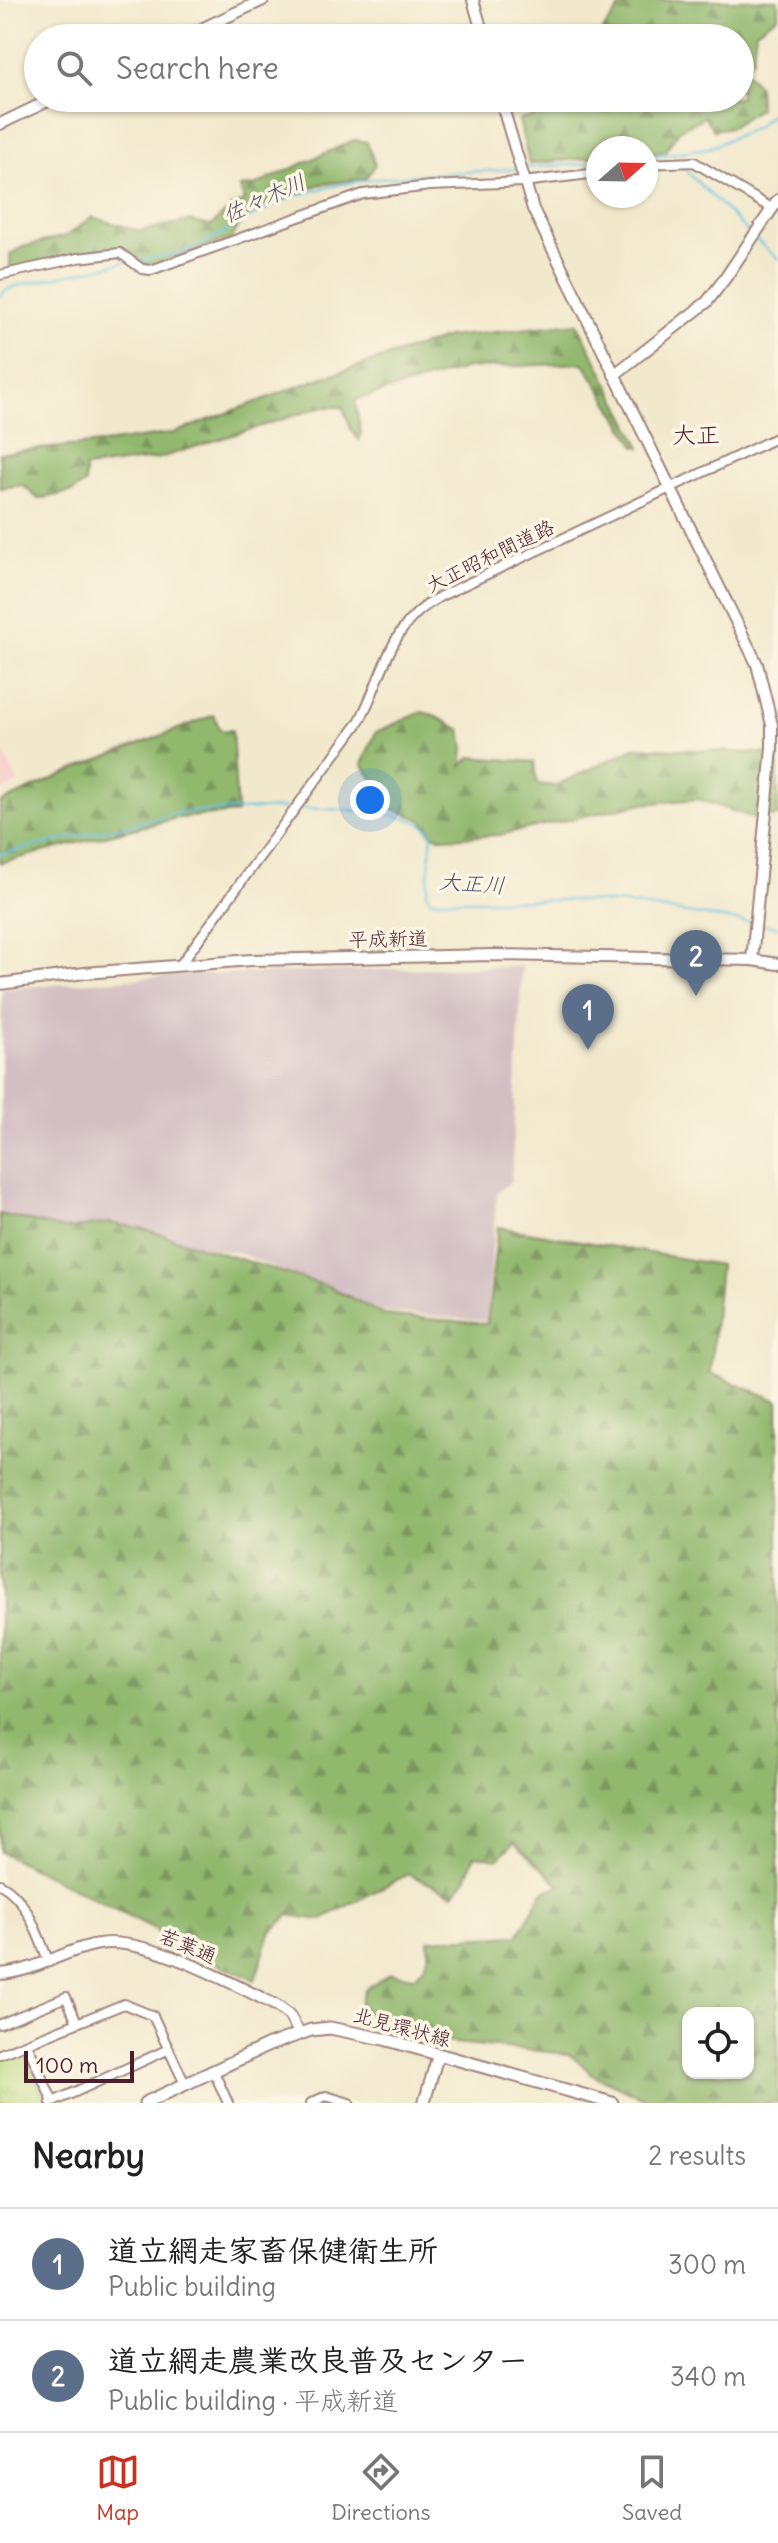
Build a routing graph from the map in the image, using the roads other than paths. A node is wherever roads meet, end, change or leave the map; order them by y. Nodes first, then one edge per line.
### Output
1 (263, 0) edge
2 (473, 0) edge
3 (212, 24) edge
4 (480, 24) edge
5 (25, 112) edge
6 (504, 112) edge
7 (0, 124) edge
8 (658, 162) edge
9 (586, 174) edge
10 (523, 180) junction
11 (775, 204) edge
12 (0, 275) edge
13 (614, 375) junction
14 (778, 437) edge
15 (669, 488) junction
16 (752, 960) junction
17 (778, 964) edge
18 (180, 965) junction
19 (0, 984) edge
20 (0, 1884) edge
21 (49, 1962) junction
22 (0, 1974) edge
23 (77, 2022) junction
24 (0, 2024) edge
25 (300, 2034) junction
26 (27, 2044) junction
27 (169, 2049) junction
28 (0, 2054) edge
29 (438, 2055) junction
30 (213, 2070) junction
31 (185, 2084) junction
32 (570, 2097) edge
33 (52, 2103) edge
34 (145, 2103) edge
35 (228, 2103) edge
36 (311, 2103) edge
37 (349, 2103) edge
38 (424, 2103) edge
39 (612, 2103) edge

1 - 3 street
2 - 4 street
5 - 7 street
6 - 10 street
8 - 11 street
9 - 10 street
10 - 12 street
10 - 13 street
11 - 13 street
13 - 15 street
14 - 15 street, 大正昭和間道路
15 - 16 street
15 - 18 street, 大正昭和間道路
16 - 17 street, 平成新道
16 - 18 street, 平成新道
18 - 19 street, 平成新道
20 - 21 street
21 - 22 street, 若葉通
21 - 25 street, 若葉通
23 - 24 street
23 - 26 street
23 - 27 street
25 - 29 main road, 北見環状線
25 - 30 main road, 北見環状線
26 - 28 street
26 - 33 street
27 - 31 street
27 - 33 street
29 - 32 main road, 北見環状線
29 - 38 street
30 - 31 main road, 北見環状線
30 - 35 street
31 - 34 main road, 北見環状線
32 - 39 main road, 北見環状線
36 - 37 street

